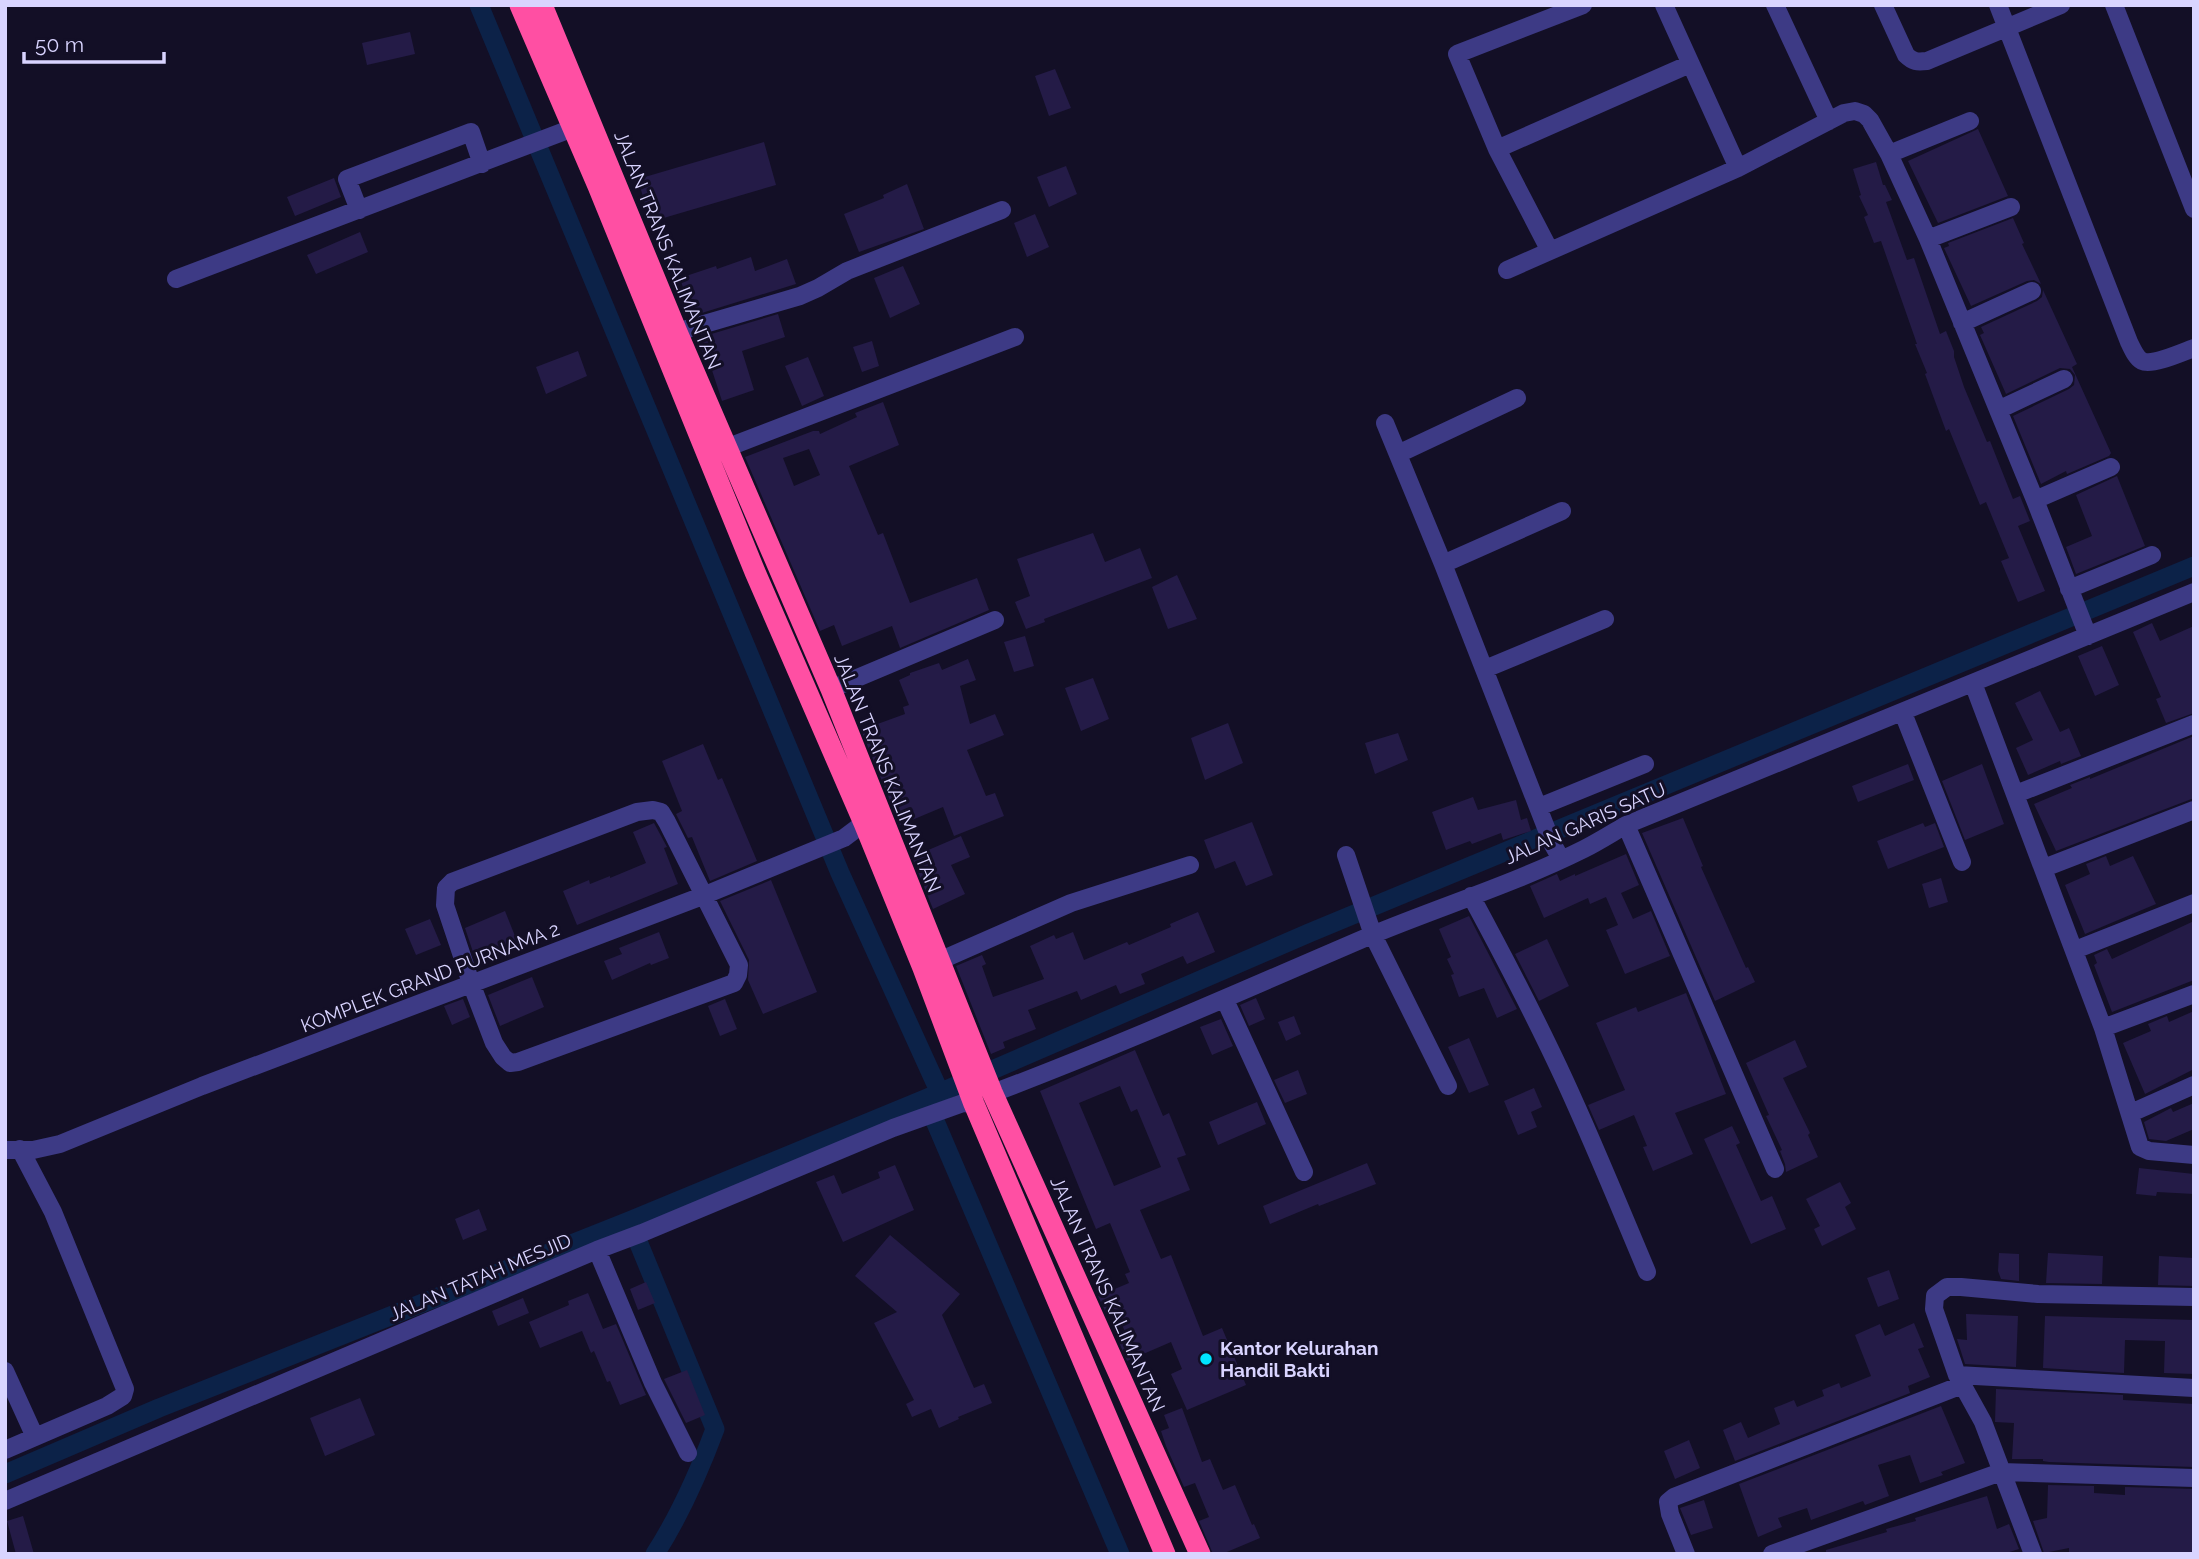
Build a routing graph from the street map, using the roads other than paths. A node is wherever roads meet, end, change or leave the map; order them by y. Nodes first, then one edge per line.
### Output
1 (520, 5) edge
2 (542, 5) edge
3 (1583, 5) edge
4 (1664, 5) edge
5 (1775, 5) edge
6 (1883, 5) edge
7 (1998, 5) edge
8 (2061, 5) edge
9 (2114, 5) edge
10 (2007, 27) junction
11 (1690, 64) junction
12 (1829, 121) junction
13 (1970, 121) dead end
14 (573, 128) junction
15 (1497, 149) junction
16 (1889, 155) junction
17 (482, 164) junction
18 (1738, 168) junction
19 (2011, 207) dead end
20 (2194, 209) edge
21 (359, 210) junction
22 (1002, 210) dead end
23 (1928, 239) junction
24 (1550, 251) junction
25 (1507, 270) dead end
26 (176, 279) dead end
27 (2032, 291) dead end
28 (1962, 323) junction
29 (677, 332) junction
30 (1015, 337) dead end
31 (2194, 348) edge
32 (2064, 379) dead end
33 (1517, 398) dead end
34 (1998, 410) junction
35 (1385, 423) dead end
36 (726, 448) junction
37 (1398, 454) junction
38 (2111, 467) dead end
39 (2035, 500) junction
40 (1562, 511) dead end
41 (2152, 555) dead end
42 (776, 564) junction
43 (1443, 564) junction
44 (755, 572) junction
45 (2194, 592) edge
46 (2071, 595) junction
47 (1605, 619) dead end
48 (995, 620) dead end
49 (2086, 630) junction
50 (1485, 669) junction
51 (1973, 683) junction
52 (831, 689) junction
53 (1903, 713) junction
54 (2194, 724) edge
55 (1645, 764) dead end
56 (2016, 794) junction
57 (2194, 810) edge
58 (1542, 815) junction
59 (864, 823) junction
60 (1626, 825) junction
61 (1346, 855) dead end
62 (1562, 859) junction
63 (1962, 862) dead end
64 (1190, 864) dead end
65 (2044, 868) junction
66 (705, 895) junction
67 (1471, 896) junction
68 (2194, 903) edge
69 (1370, 928) junction
70 (2075, 950) junction
71 (939, 961) junction
72 (471, 983) junction
73 (2194, 994) edge
74 (1224, 1000) junction
75 (2103, 1028) junction
76 (961, 1041) junction
77 (2194, 1085) edge
78 (1448, 1086) dead end
79 (983, 1098) junction
80 (2131, 1113) junction
81 (19, 1149) edge
82 (2194, 1155) edge
83 (1775, 1169) dead end
84 (1304, 1172) dead end
85 (597, 1250) junction
86 (1647, 1272) dead end
87 (2194, 1297) edge
88 (5, 1371) edge
89 (1959, 1380) junction
90 (2194, 1388) edge
91 (35, 1437) junction
92 (5, 1450) edge
93 (688, 1453) dead end
94 (2001, 1472) junction
95 (2194, 1478) edge
96 (5, 1502) edge
97 (1165, 1554) edge
98 (1200, 1554) edge
99 (1686, 1554) edge
100 (1772, 1554) edge
101 (2033, 1554) edge

1 - 14 highway, JALAN TRANS KALIMANTAN
2 - 29 highway, JALAN TRANS KALIMANTAN
3 - 15 street
4 - 11 street
5 - 12 street
6 - 10 street
7 - 10 street
8 - 10 street
9 - 20 street
10 - 31 street
11 - 15 street
11 - 18 street
12 - 16 street
12 - 18 street
13 - 16 street
14 - 17 street
14 - 44 highway, JALAN TRANS KALIMANTAN
15 - 24 street
16 - 23 street
17 - 21 street
17 - 21 street
18 - 24 street
19 - 23 street
21 - 26 street
22 - 29 street
23 - 28 street
24 - 25 street
27 - 28 street
28 - 34 street
29 - 36 highway, JALAN TRANS KALIMANTAN
30 - 36 street
32 - 34 street
33 - 37 street
34 - 39 street
35 - 37 street
36 - 42 highway, JALAN TRANS KALIMANTAN
37 - 43 street
38 - 39 street
39 - 46 street
40 - 43 street
41 - 46 street
42 - 44 highway
42 - 52 highway, JALAN TRANS KALIMANTAN
43 - 50 street
44 - 59 highway, JALAN TRANS KALIMANTAN
45 - 49 street, JALAN GARIS SATU
46 - 49 street
47 - 50 street
48 - 52 street
49 - 51 street, JALAN GARIS SATU
50 - 58 street
51 - 53 street, JALAN GARIS SATU
51 - 56 street
52 - 71 highway, JALAN TRANS KALIMANTAN
53 - 60 street, JALAN GARIS SATU
53 - 63 street
54 - 56 street
55 - 58 street
56 - 65 street
57 - 65 street
58 - 62 street
59 - 66 street, KOMPLEK GRAND PURNAMA 2
59 - 76 highway, JALAN TRANS KALIMANTAN
60 - 62 street, JALAN GARIS SATU
60 - 83 street
61 - 69 street
62 - 67 street, JALAN GARIS SATU
64 - 71 street
65 - 70 street
66 - 72 street, KOMPLEK GRAND PURNAMA 2
66 - 72 street
66 - 72 street
67 - 69 street, JALAN GARIS SATU
67 - 86 street
68 - 70 street
69 - 74 street, JALAN GARIS SATU
69 - 78 street
70 - 75 street
71 - 76 highway, JALAN TRANS KALIMANTAN
72 - 81 street, KOMPLEK GRAND PURNAMA 2
73 - 75 street
74 - 79 street, JALAN GARIS SATU
74 - 84 street
75 - 80 street
76 - 79 highway, JALAN TRANS KALIMANTAN
77 - 80 street
79 - 85 street, JALAN TATAH MESJID
79 - 97 highway, JALAN TRANS KALIMANTAN
79 - 98 highway, JALAN TRANS KALIMANTAN
80 - 82 street
81 - 91 street
85 - 93 street
85 - 96 street, JALAN TATAH MESJID
87 - 89 street
88 - 91 street
89 - 90 street
89 - 94 street
89 - 99 street
91 - 92 street
94 - 95 street
94 - 100 street
94 - 101 street

